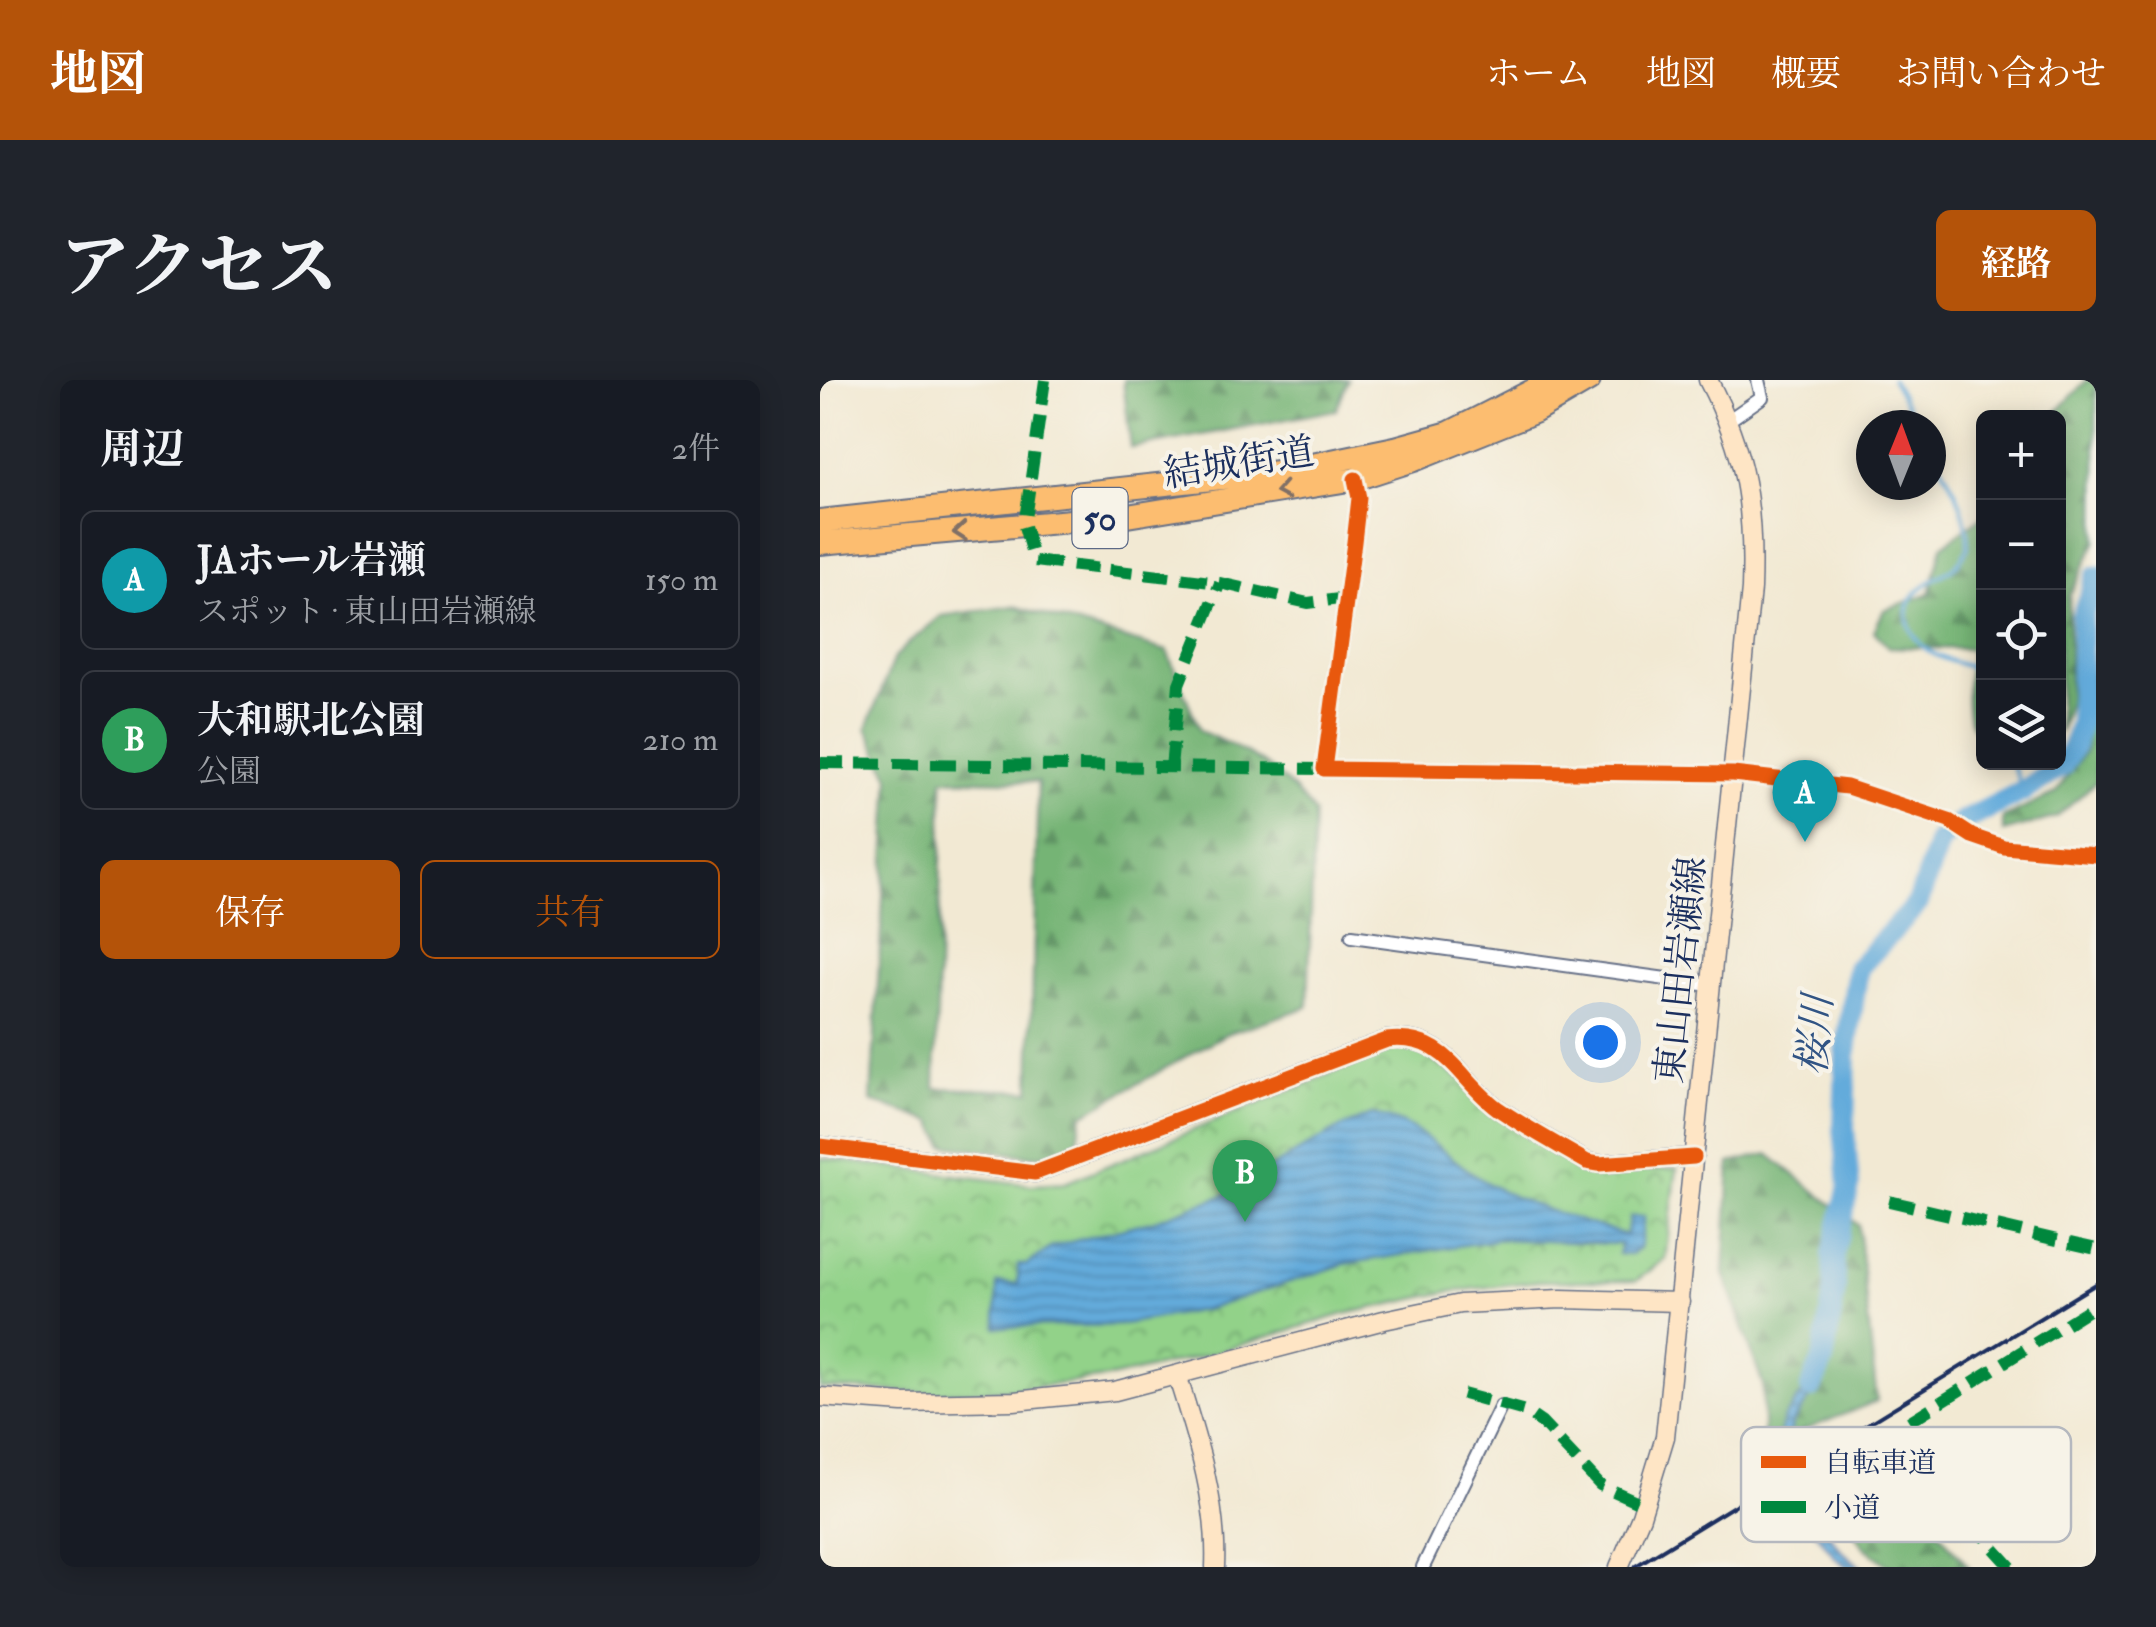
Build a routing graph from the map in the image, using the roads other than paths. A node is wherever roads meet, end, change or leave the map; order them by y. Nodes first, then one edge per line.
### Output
1 (1554, 380) edge
2 (1589, 380) edge
3 (1708, 380) edge
4 (1758, 380) edge
5 (1729, 420) junction
6 (1354, 479) junction
7 (820, 520) edge
8 (820, 543) edge
9 (1732, 774) junction
10 (2096, 855) edge
11 (1352, 936) dead end
12 (1710, 985) junction
13 (820, 1146) edge
14 (1694, 1157) junction
15 (1680, 1302) junction
16 (1176, 1374) junction
17 (820, 1397) edge
18 (1501, 1406) dead end
19 (1215, 1567) edge
20 (1422, 1567) edge
21 (1619, 1567) edge

1 - 7 highway, 結城街道 / 50
2 - 6 highway, 結城街道 / 50
3 - 5 street, 東山田岩瀬線
4 - 5 street
5 - 9 street, 東山田岩瀬線
6 -> 8 highway, 結城街道 / 50
6 - 9 street
9 - 10 street
9 - 12 street, 東山田岩瀬線
11 - 12 street
12 - 14 street, 東山田岩瀬線
13 - 14 street
14 - 15 street, 東山田岩瀬線
15 - 16 street
15 - 21 street, 東山田岩瀬線
16 - 17 street
16 - 19 street
18 - 20 street

